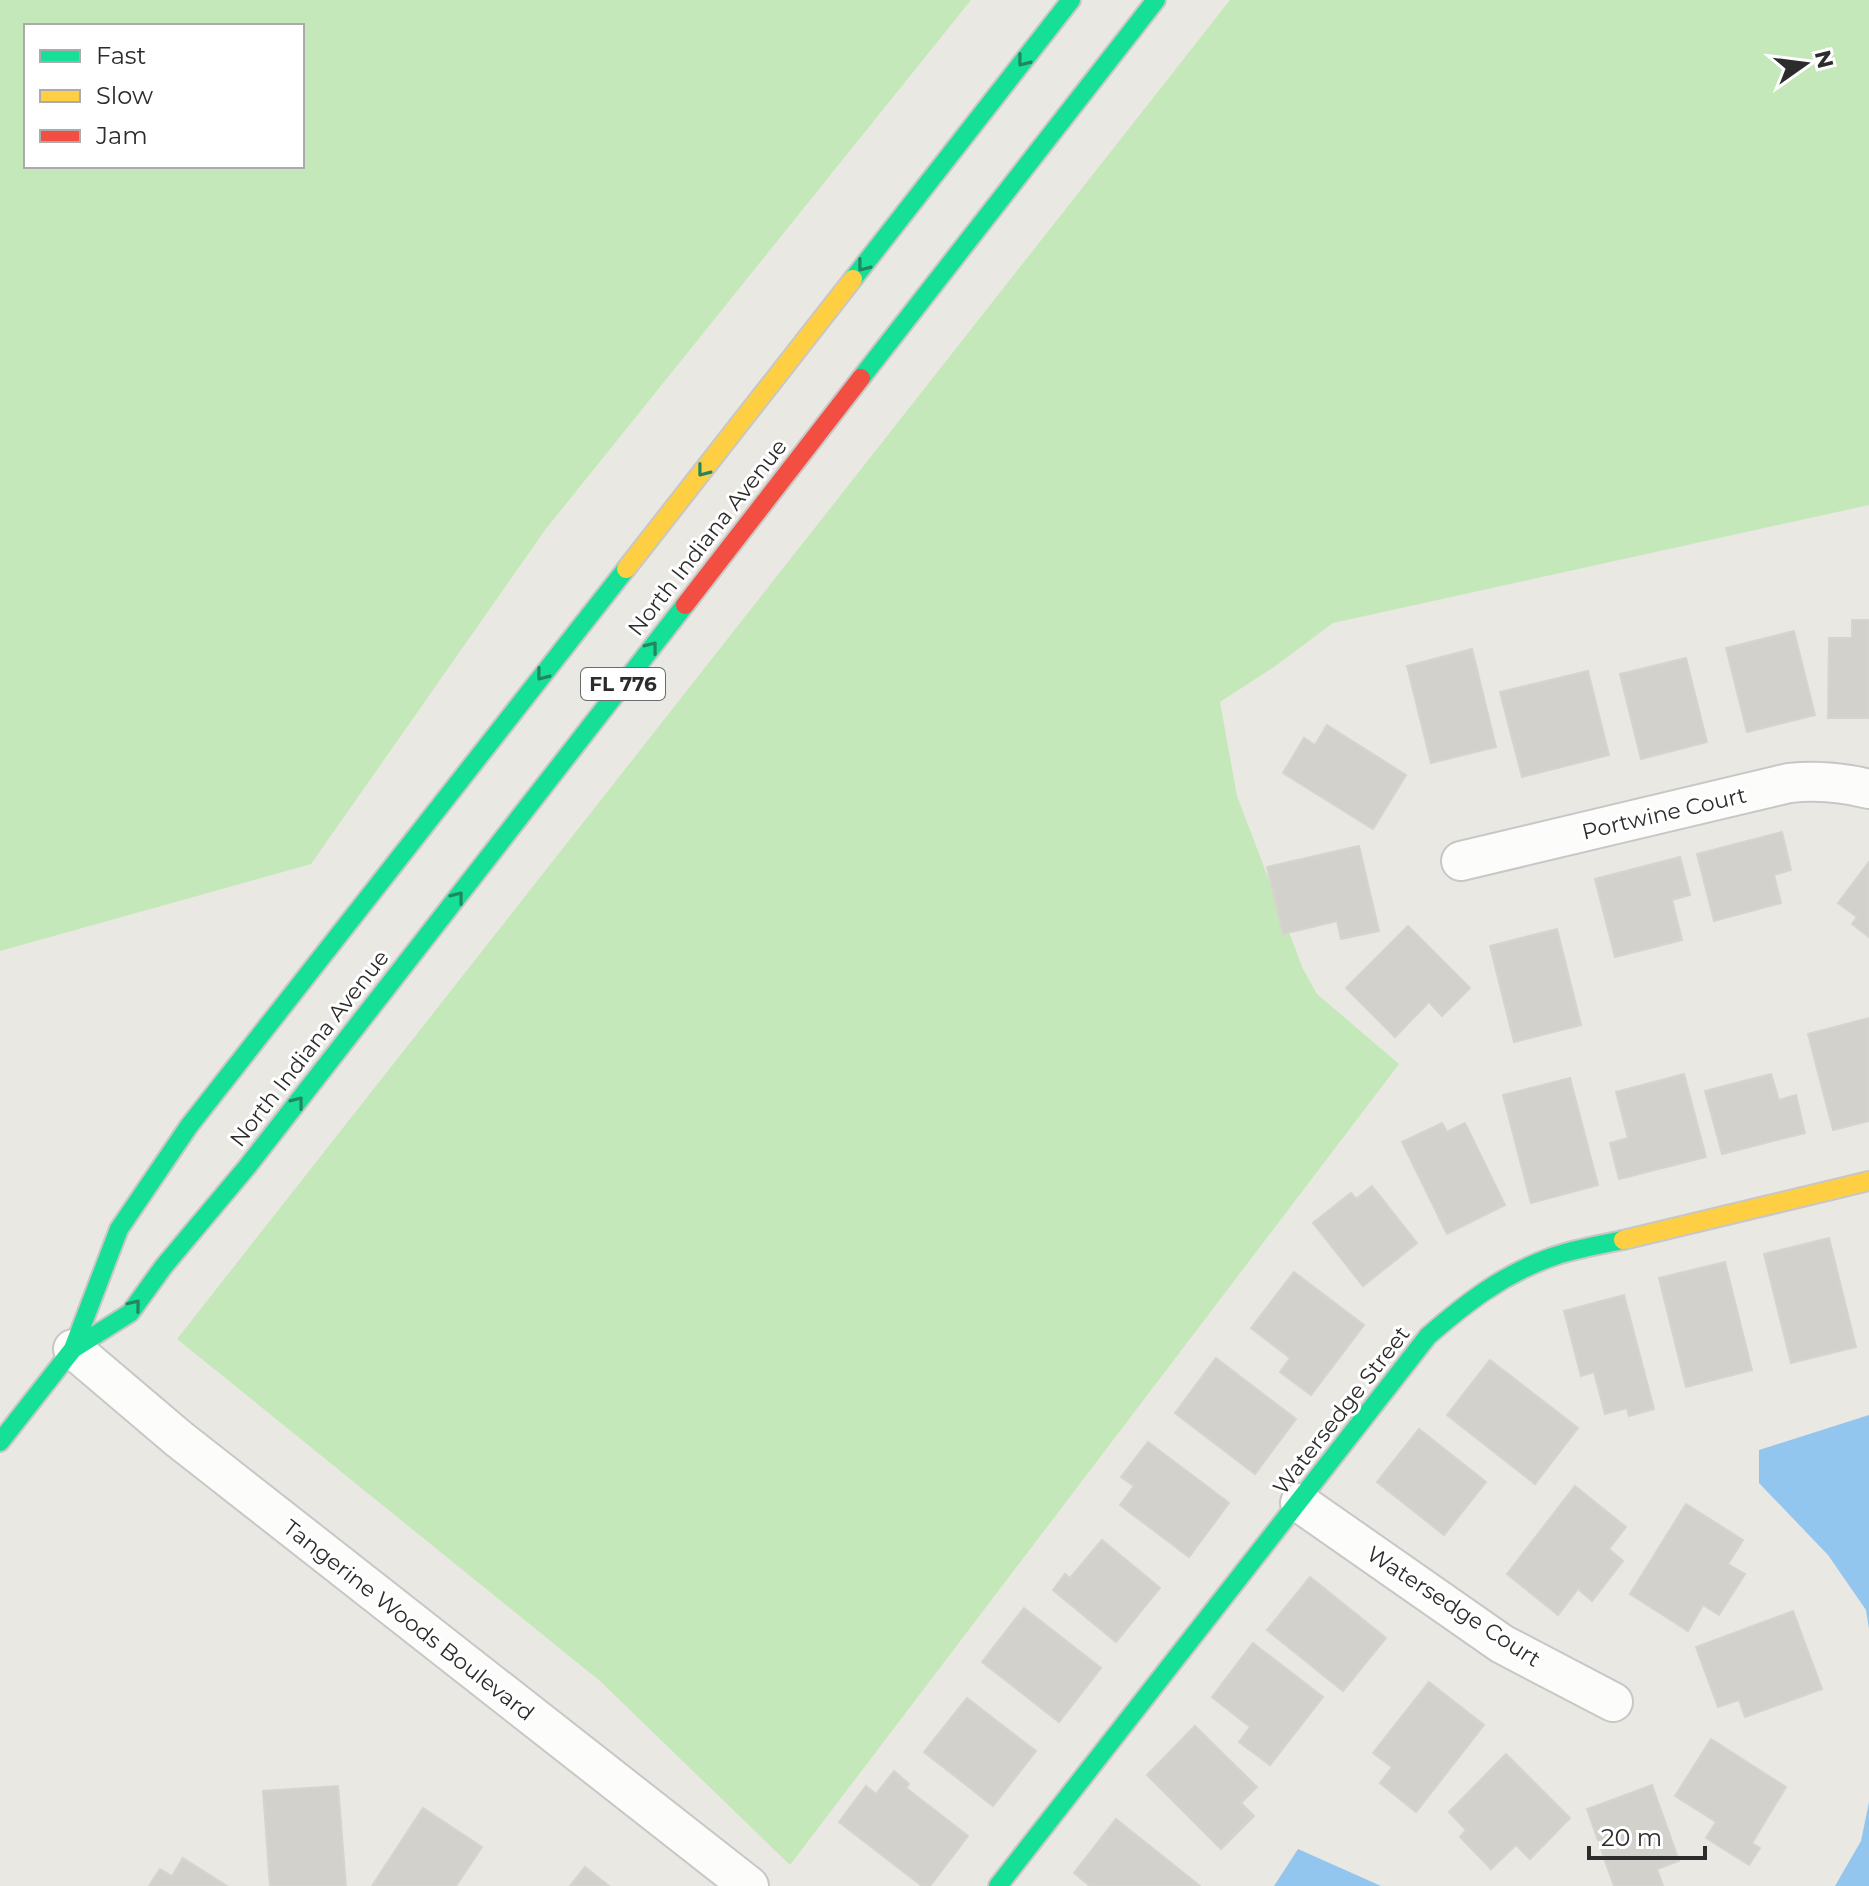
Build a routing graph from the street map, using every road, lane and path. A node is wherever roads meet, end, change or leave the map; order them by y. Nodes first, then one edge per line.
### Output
1 (1071, 0) edge
2 (1156, 0) edge
3 (1869, 789) edge
4 (1461, 861) dead end
5 (1869, 1181) edge
6 (73, 1349) junction
7 (0, 1442) edge
8 (1300, 1503) junction
9 (1613, 1702) dead end
10 (749, 1886) edge
11 (998, 1886) edge

1 -> 6 main road, North Indiana Avenue / FL 776
6 -> 2 main road, North Indiana Avenue / FL 776
3 - 4 street, Portwine Court
5 - 8 main road, Watersedge Street
6 - 7 main road, North Indiana Avenue / FL 776
6 - 10 street, Tangerine Woods Boulevard
8 - 9 street, Watersedge Court
8 - 11 main road, Watersedge Street

